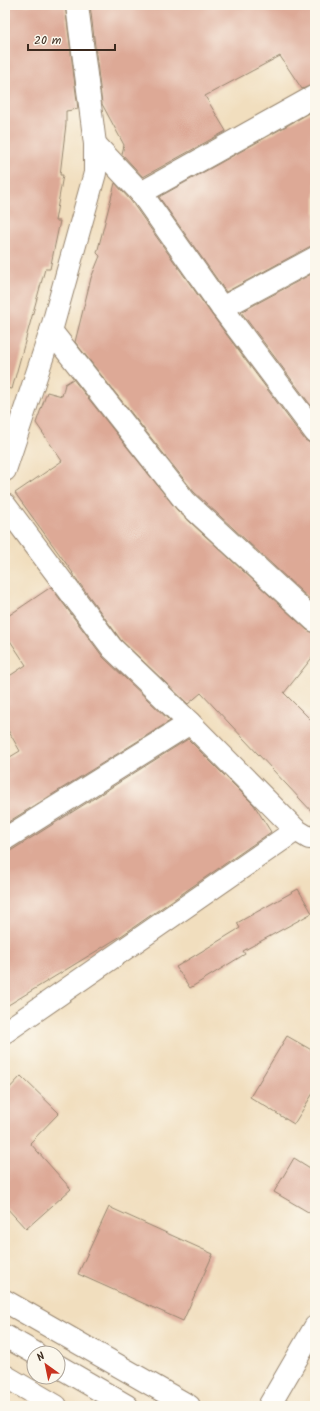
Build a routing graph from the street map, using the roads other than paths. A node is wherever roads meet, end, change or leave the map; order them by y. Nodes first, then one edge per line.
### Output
1 (77, 5) edge
2 (315, 96) edge
3 (94, 144) junction
4 (142, 193) junction
5 (315, 258) edge
6 (222, 308) junction
7 (51, 331) junction
8 (314, 428) edge
9 (5, 470) edge
10 (5, 504) edge
11 (315, 621) edge
12 (190, 723) junction
13 (305, 834) edge
14 (5, 839) edge
15 (5, 1032) edge
16 (5, 1301) edge
17 (315, 1327) edge
18 (5, 1336) edge
19 (26, 1348) edge
20 (66, 1371) edge
21 (5, 1376) edge
22 (56, 1406) edge
23 (127, 1406) edge
24 (188, 1406) edge
25 (270, 1406) edge

1 - 3 street
2 - 4 street
3 - 4 street
3 - 7 street
4 - 6 street
5 - 6 street
6 - 8 street
7 - 9 street
7 - 11 street
10 - 12 street
12 - 13 street
12 - 14 street
13 - 15 street
16 - 24 street
17 - 25 street
18 - 19 street
20 - 23 street
21 - 22 street

